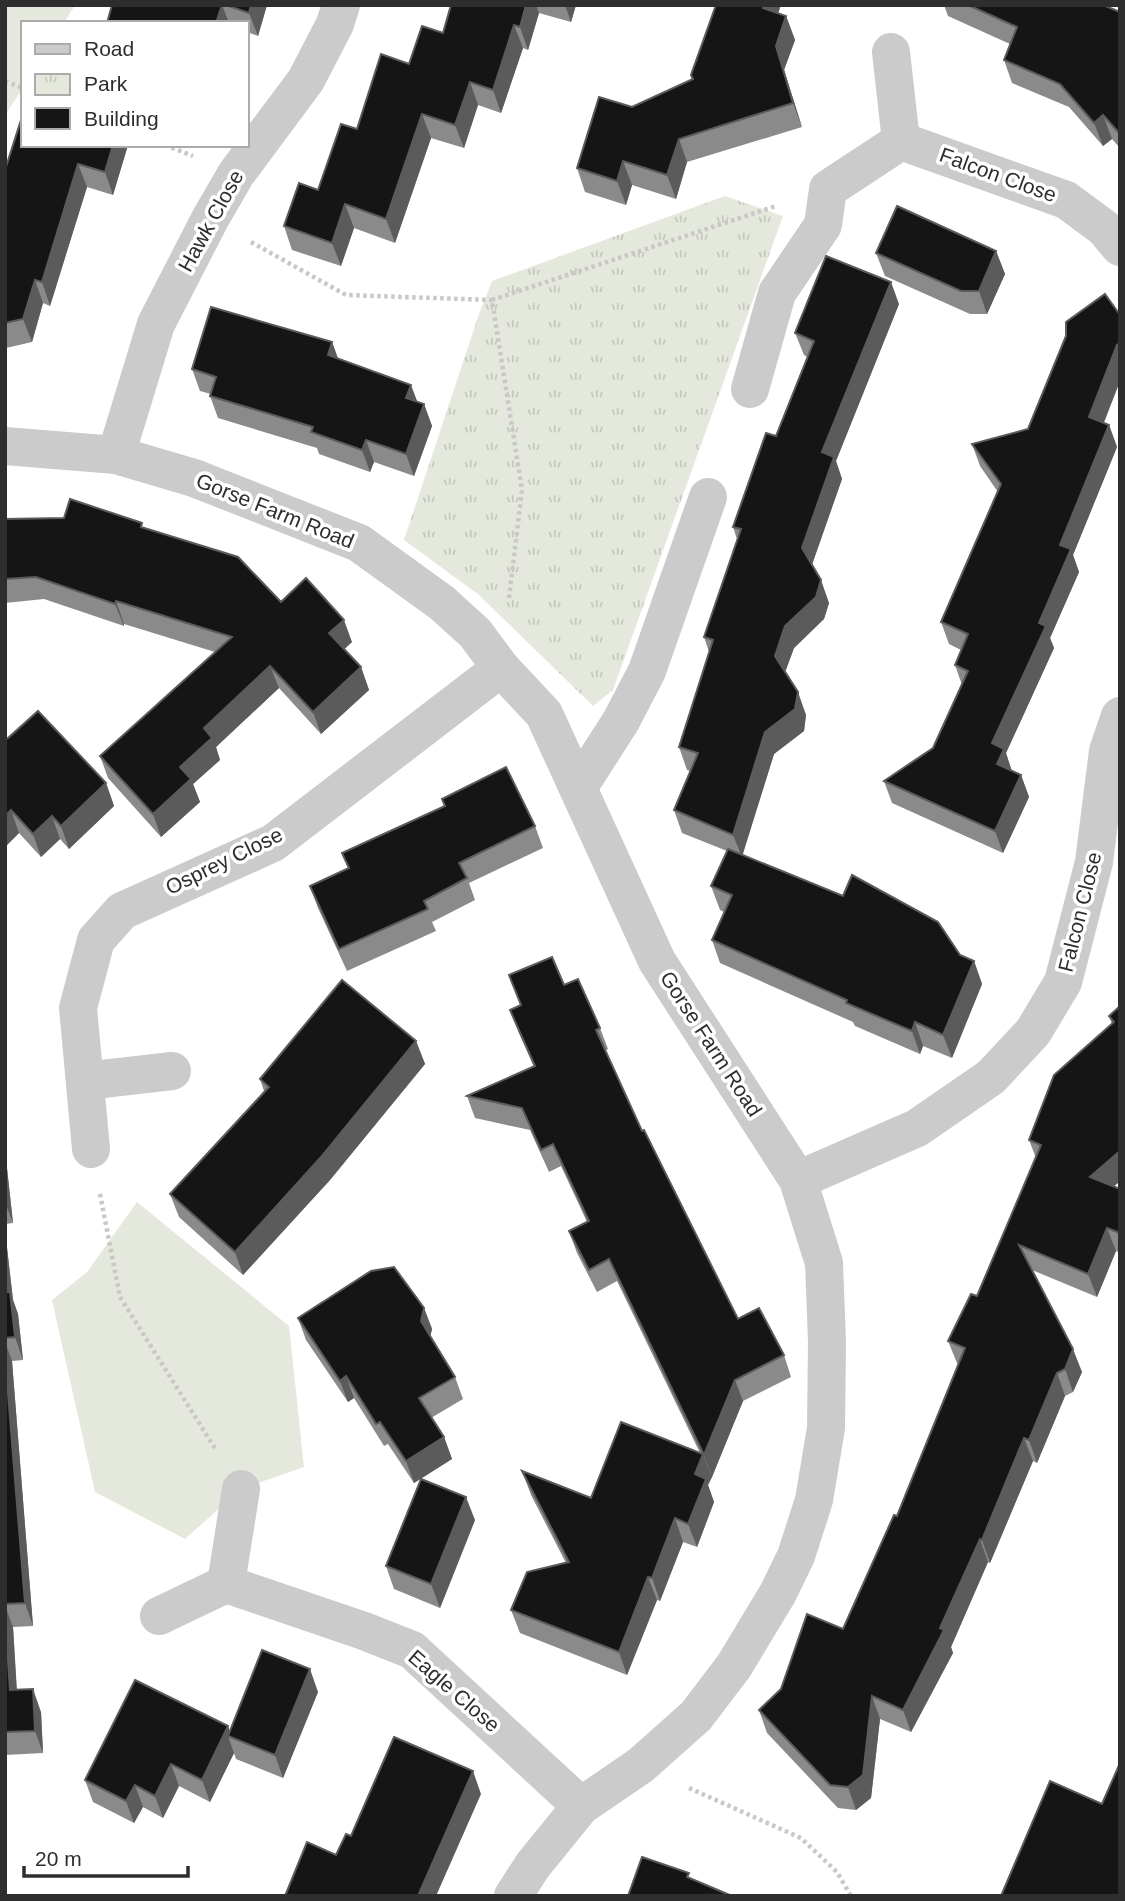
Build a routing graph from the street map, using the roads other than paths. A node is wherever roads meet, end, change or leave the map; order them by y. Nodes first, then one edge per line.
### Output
1 (341, 5) edge
2 (891, 52) dead end
3 (901, 141) junction
4 (1120, 247) edge
5 (750, 389) dead end
6 (5, 446) edge
7 (116, 455) junction
8 (708, 497) dead end
9 (501, 668) junction
10 (1120, 716) edge
11 (578, 788) junction
12 (172, 1071) dead end
13 (85, 1081) junction
14 (92, 1149) road end
15 (799, 1180) junction
16 (241, 1489) road end
17 (226, 1584) junction
18 (159, 1616) dead end
19 (581, 1807) junction
20 (513, 1896) edge

1 - 7 street, Hawk Close
2 - 3 street
3 - 4 street, Falcon Close
3 - 5 street
6 - 7 street, Gorse Farm Road
7 - 9 street, Gorse Farm Road
8 - 11 street
9 - 11 street, Gorse Farm Road
9 - 13 street, Osprey Close
10 - 15 street, Falcon Close
11 - 15 street, Gorse Farm Road
12 - 13 street
13 - 14 street, Osprey Close
15 - 19 street, Gorse Farm Road
16 - 17 street
17 - 18 street
17 - 19 street, Eagle Close
19 - 20 street, Gorse Farm Road

